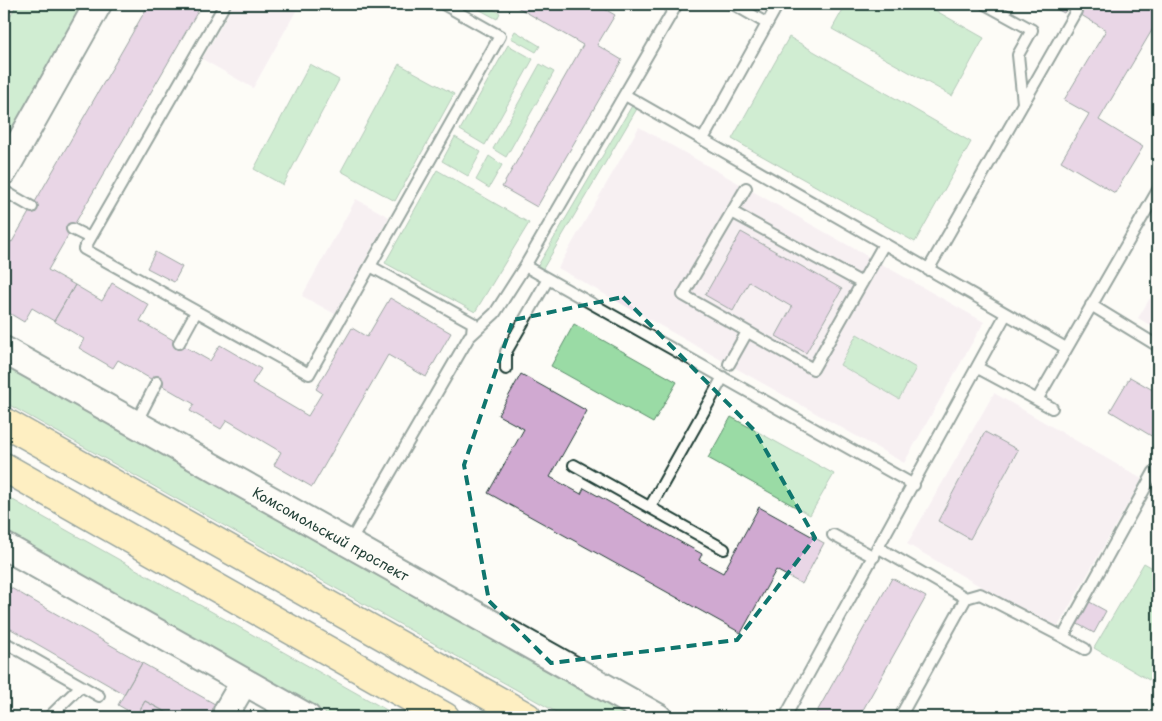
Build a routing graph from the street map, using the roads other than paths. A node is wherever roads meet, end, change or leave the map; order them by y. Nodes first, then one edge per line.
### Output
1 (98, 4) edge
2 (225, 4) edge
3 (443, 4) edge
4 (677, 4) edge
5 (733, 4) edge
6 (778, 4) edge
7 (985, 4) edge
8 (1076, 11) dead end
9 (766, 23) junction
10 (625, 96) junction
11 (1023, 103) junction
12 (703, 139) junction
13 (4, 171) edge
14 (746, 188) dead end
15 (1158, 190) edge
16 (4, 191) edge
17 (32, 207) dead end
18 (732, 212) junction
19 (72, 229) dead end
20 (90, 238) junction
21 (884, 244) junction
22 (370, 266) junction
23 (525, 266) junction
24 (928, 270) junction
25 (548, 279) junction
26 (862, 283) junction
27 (1091, 306) junction
28 (196, 312) junction
29 (1006, 314) junction
30 (747, 332) junction
31 (472, 333) junction
32 (179, 343) dead end
33 (1158, 346) edge
34 (1066, 348) junction
35 (4, 350) edge
36 (729, 364) dead end
37 (978, 368) junction
38 (506, 369) dead end
39 (722, 377) junction
40 (157, 382) dead end
41 (1036, 400) junction
42 (1052, 408) dead end
43 (4, 422) edge
44 (135, 424) junction
45 (574, 465) dead end
46 (4, 467) edge
47 (1158, 474) edge
48 (914, 485) junction
49 (650, 507) junction
50 (833, 535) dead end
51 (349, 544) junction
52 (4, 546) edge
53 (724, 549) dead end
54 (876, 553) junction
55 (966, 598) junction
56 (1063, 636) junction
57 (4, 642) edge
58 (1085, 649) dead end
59 (244, 682) junction
60 (81, 686) junction
61 (99, 696) dead end
62 (227, 711) dead end
63 (50, 717) edge
64 (307, 717) edge
65 (446, 717) edge
66 (527, 717) edge
67 (658, 717) edge
68 (785, 717) edge
69 (900, 717) edge

1 - 13 street
2 - 20 lane
3 - 22 lane
4 - 10 lane
5 - 9 lane
6 - 9 lane
7 - 11 lane
8 - 11 lane
9 - 12 lane
10 - 12 lane
10 - 23 lane
11 - 24 lane
12 - 21 lane
14 - 18 lane
15 - 27 lane
16 - 17 lane
18 - 26 lane
18 - 30 lane
19 - 20 lane
20 - 28 lane
21 - 24 lane
21 - 26 lane
22 - 28 lane
22 - 31 lane
23 - 25 lane
23 - 31 lane
24 - 29 lane
25 - 38 lane
25 - 39 lane
26 - 30 lane
27 - 33 lane
27 - 34 lane
28 - 32 lane
29 - 34 lane
29 - 37 lane
30 - 36 lane
31 - 51 lane
34 - 41 lane
35 - 44 street, Комсомольский проспект
37 - 41 lane
37 - 48 lane
39 - 48 lane
39 - 49 lane
40 - 44 lane
41 - 42 lane
43 - 66 main road
44 - 51 street, Комсомольский проспект
45 - 49 lane
46 - 65 main road
47 - 56 lane
48 - 54 lane
49 - 53 lane
50 - 54 lane
51 - 67 street, Комсомольский проспект
52 - 59 street
54 - 55 lane
54 - 68 lane
55 - 56 lane
55 - 69 lane
56 - 58 lane
57 - 60 lane
59 - 62 street
59 - 64 street
60 - 61 lane
60 - 63 lane

